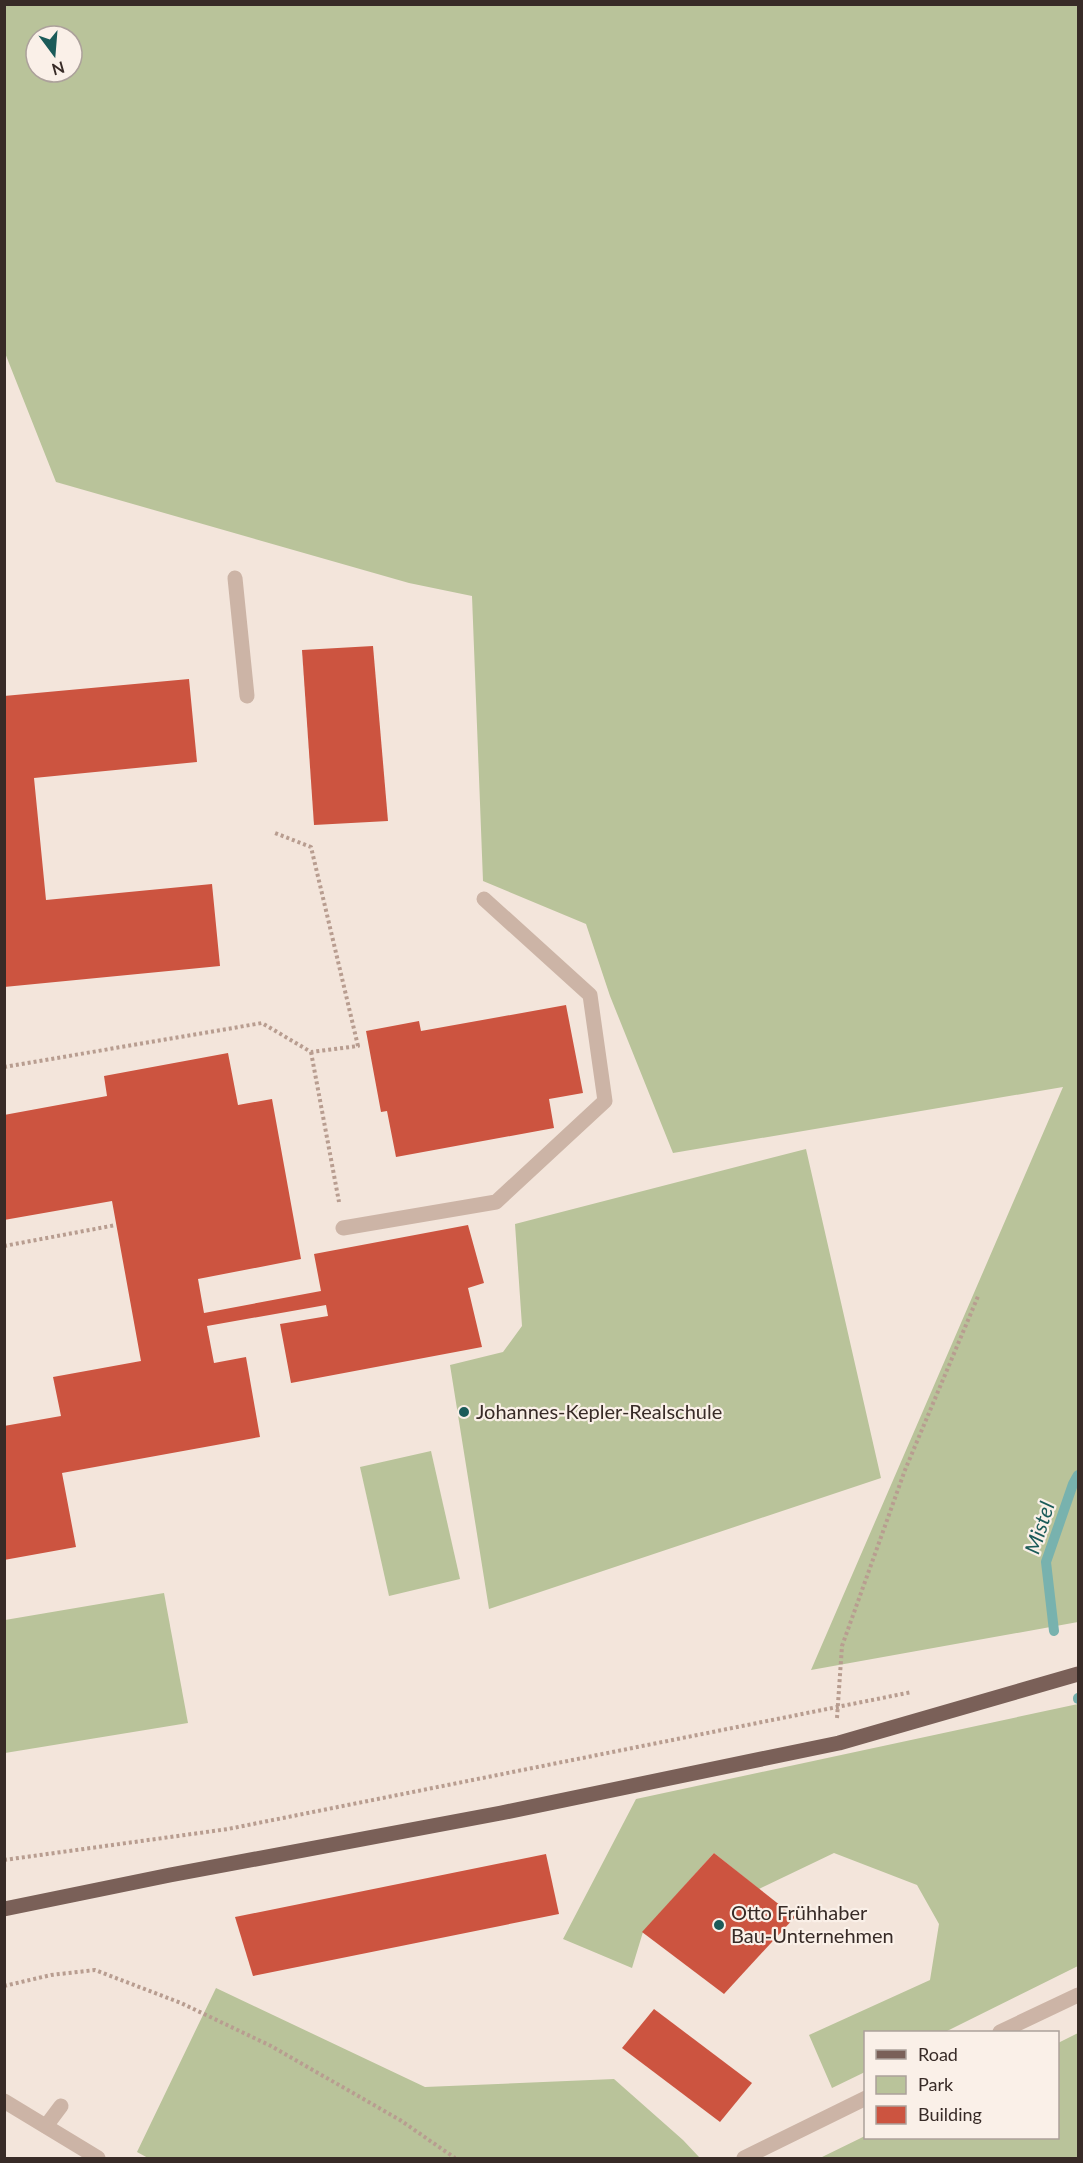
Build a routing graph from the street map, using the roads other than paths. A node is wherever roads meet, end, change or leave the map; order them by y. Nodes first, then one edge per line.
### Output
1 (236, 578) dead end
2 (247, 696) dead end
3 (484, 899) dead end
4 (343, 1228) road end
5 (1078, 1674) edge
6 (4, 1909) edge
7 (1078, 1995) edge
8 (1002, 2031) edge
9 (864, 2099) edge
10 (4, 2101) edge
11 (61, 2106) dead end
12 (46, 2126) junction
13 (98, 2158) edge
14 (744, 2158) edge

1 - 2 street
3 - 4 street
5 - 6 main road
7 - 8 street
9 - 14 street
10 - 12 street
11 - 12 street
12 - 13 street

